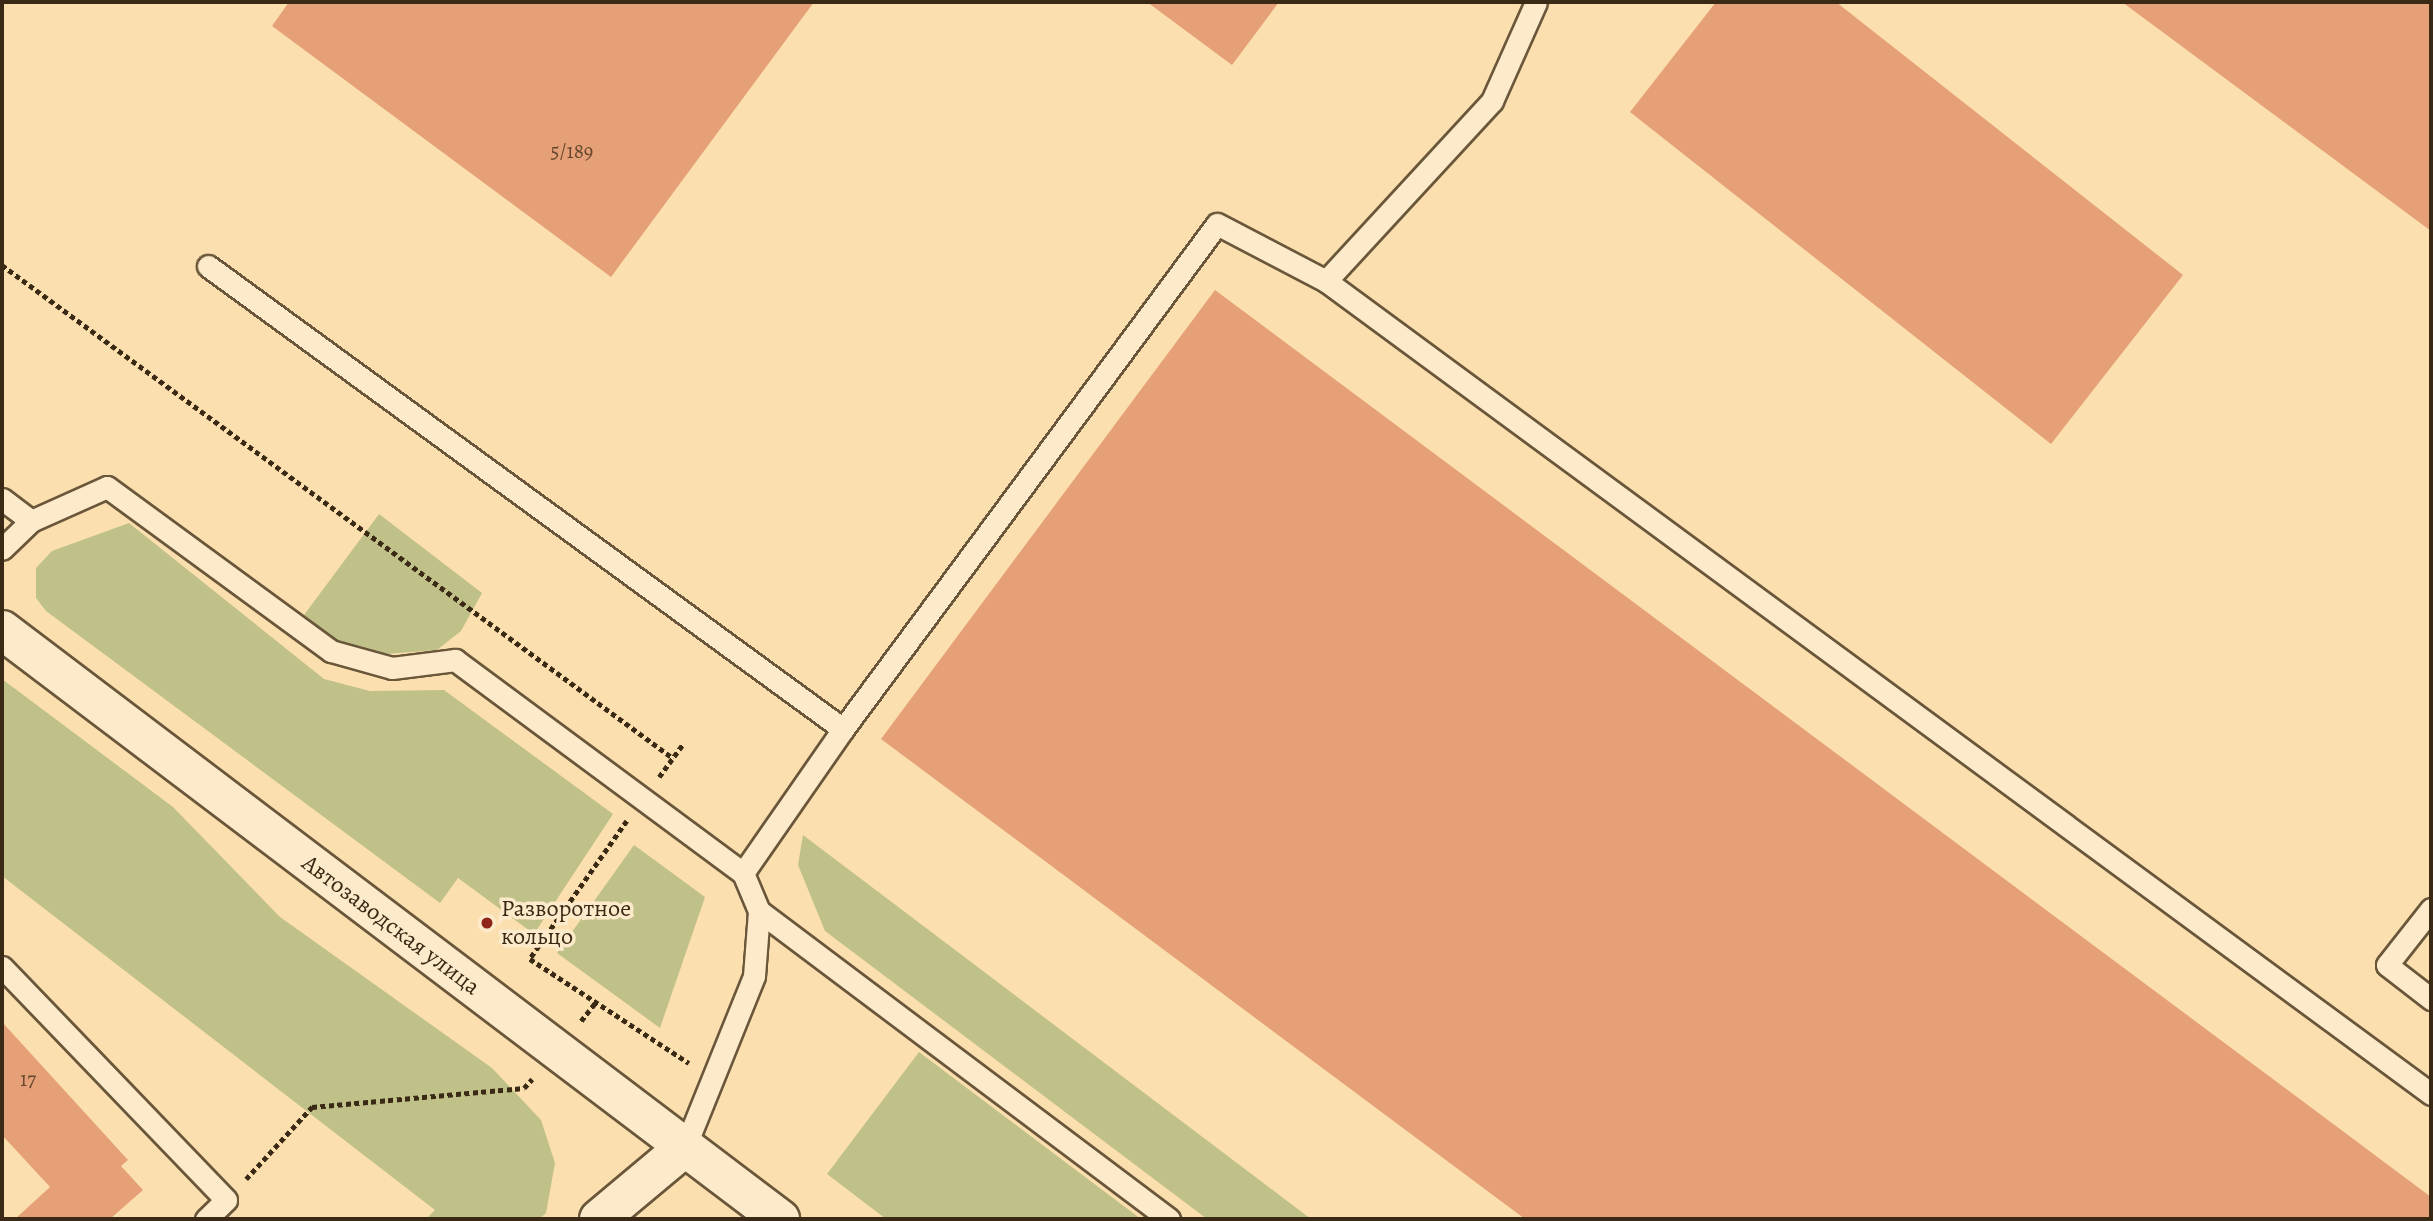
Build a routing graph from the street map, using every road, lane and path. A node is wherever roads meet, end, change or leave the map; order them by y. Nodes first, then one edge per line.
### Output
1 (1536, 2) edge
2 (2, 265) edge
3 (208, 266) dead end
4 (1326, 281) junction
5 (2, 499) edge
6 (31, 521) junction
7 (2, 549) edge
8 (2, 630) edge
9 (843, 729) junction
10 (683, 744) dead end
11 (673, 758) junction
12 (640, 802) junction
13 (743, 873) junction
14 (2431, 909) edge
15 (759, 911) junction
16 (2, 967) edge
17 (2431, 999) edge
18 (713, 1078) junction
19 (524, 1088) dead end
20 (2431, 1094) edge
21 (685, 1147) junction
22 (226, 1200) junction
23 (206, 1219) edge
24 (599, 1219) edge
25 (780, 1219) edge
26 (1169, 1219) edge

1 - 4 lane
2 - 11 path
3 - 9 lane
4 - 9 lane
4 - 20 lane
5 - 6 lane
6 - 7 lane
6 - 12 lane
8 - 21 main road, Автозаводская улица
9 - 13 lane
10 - 11 path
11 - 12 path
12 - 13 lane
12 - 18 path
13 - 15 lane
14 - 17 lane
15 - 18 lane
15 - 26 lane
16 - 22 lane
18 - 21 lane
19 - 22 path
21 - 24 main road
21 - 25 main road, Автозаводская улица
22 - 23 lane

